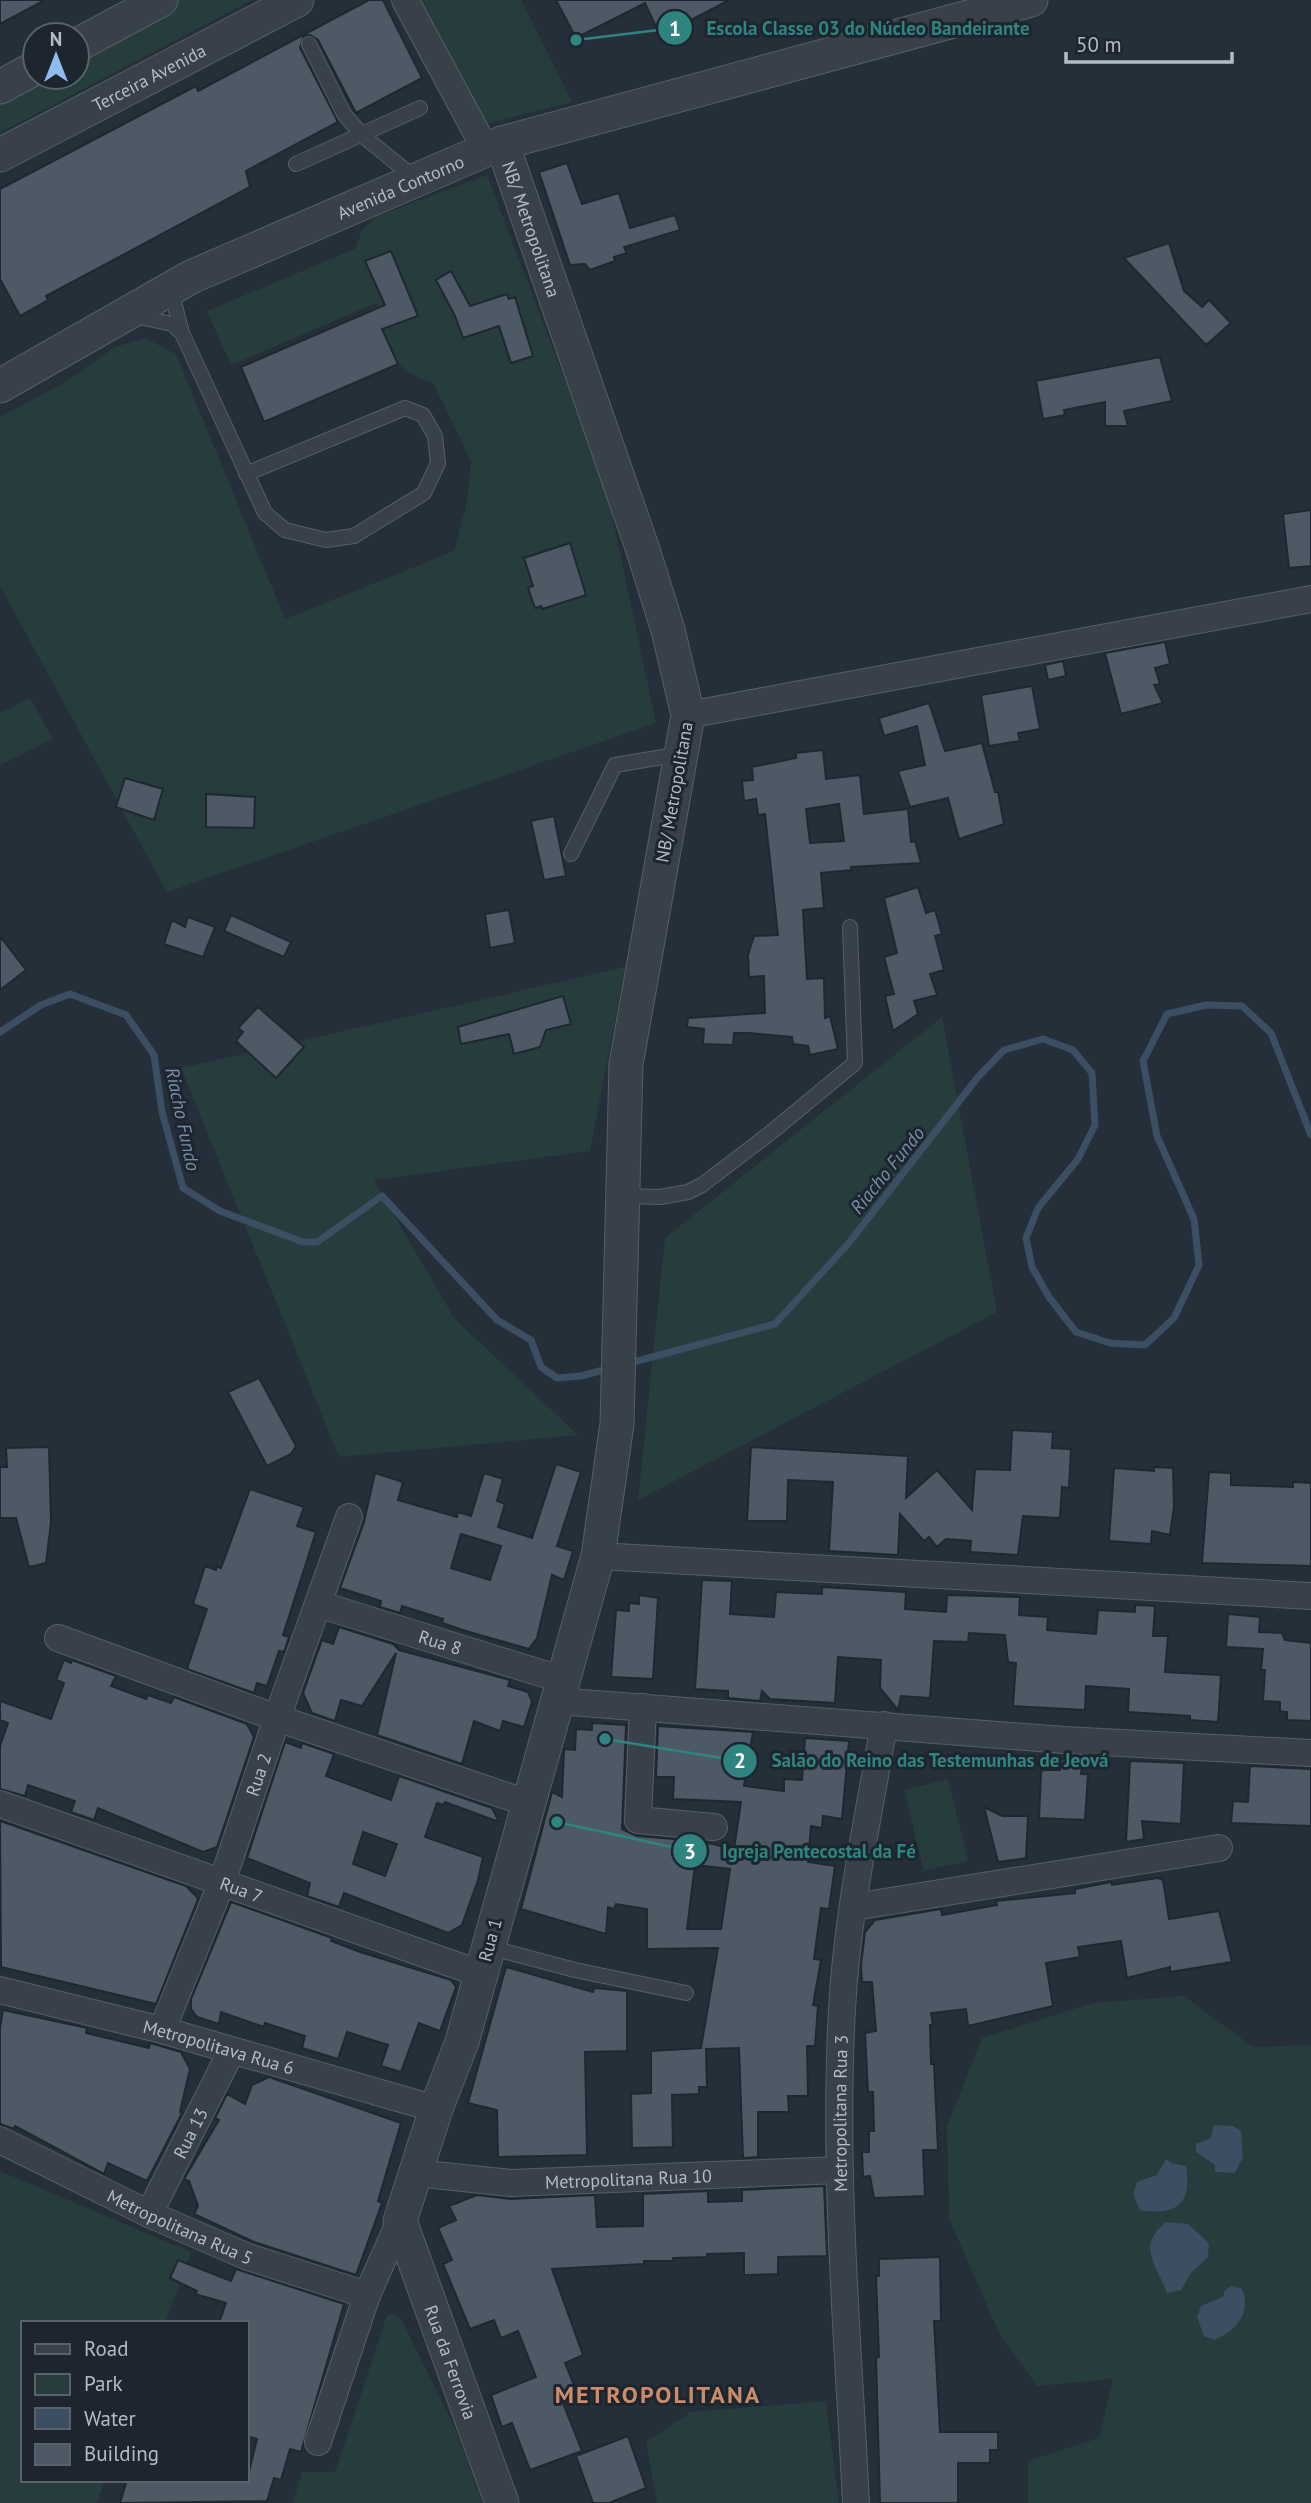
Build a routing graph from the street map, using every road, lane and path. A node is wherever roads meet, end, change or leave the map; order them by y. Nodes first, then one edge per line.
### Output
1 (161, 0) edge
2 (298, 0) edge
3 (405, 0) edge
4 (1031, 0) edge
5 (91, 38) edge
6 (309, 44) dead end
7 (21, 75) edge
8 (0, 86) edge
9 (420, 108) dead end
10 (363, 136) junction
11 (494, 147) junction
12 (0, 155) edge
13 (296, 164) dead end
14 (416, 179) junction
15 (191, 277) junction
16 (116, 318) junction
17 (182, 333) junction
18 (0, 386) edge
19 (246, 474) junction
20 (1311, 599) edge
21 (688, 715) junction
22 (681, 754) junction
23 (571, 854) dead end
24 (850, 927) dead end
25 (622, 1196) junction
26 (617, 1424) joint
27 (349, 1517) dead end
28 (598, 1556) junction
29 (1311, 1596) edge
30 (318, 1604) junction
31 (58, 1638) dead end
32 (560, 1690) junction
33 (643, 1707) junction
34 (277, 1718) junction
35 (884, 1725) junction
36 (1311, 1753) edge
37 (527, 1802) junction
38 (0, 1804) edge
39 (714, 1826) dead end
40 (1219, 1848) dead end
41 (222, 1882) junction
42 (854, 1907) junction
43 (485, 1960) junction
44 (0, 1990) edge
45 (686, 1993) dead end
46 (162, 2030) junction
47 (231, 2052) junction
48 (436, 2109) junction
49 (0, 2140) edge
50 (840, 2170) junction
51 (415, 2173) junction
52 (149, 2214) junction
53 (400, 2221) junction
54 (367, 2295) junction
55 (318, 2442) dead end
56 (502, 2503) edge
57 (856, 2503) edge

1 - 5 street
2 - 12 street, Terceira Avenida
3 - 11 street
4 - 11 street, Avenida Contorno
6 - 10 lane
7 - 8 street
9 - 10 lane
10 - 13 lane
10 - 14 lane
11 - 14 street, Avenida Contorno
11 - 21 street, NB/ Metropolitana
14 - 15 street, Avenida Contorno
15 - 16 street, Avenida Contorno
15 - 17 lane
16 - 17 lane
16 - 18 street, Avenida Contorno
17 - 19 lane
19 - 19 lane
20 - 21 street
21 - 22 street, NB/ Metropolitana
22 - 23 lane
22 - 25 street, NB/ Metropolitana
24 - 25 lane
25 - 26 street, NB/ Metropolitana
26 - 28 street, Rua 1
27 - 30 street, Rua 2
28 - 29 street
28 - 32 street, Rua 1
30 - 32 street, Rua 8
30 - 34 street, Rua 2
31 - 34 street
32 - 33 street, Rua 8
32 - 37 street, Rua 1
33 - 35 street, Rua 8
33 - 39 street
34 - 37 street
34 - 41 street, Rua 2
35 - 36 street, Rua 8
35 - 42 street, Metropolitana Rua 3
37 - 43 street, Rua 1
38 - 41 street, Rua 7
40 - 42 street
41 - 43 street, Rua 7
41 - 46 street, Rua 2
42 - 50 street, Metropolitana Rua 3
43 - 45 lane
43 - 48 street, Rua 1
44 - 46 street, Metropolitava Rua 6
46 - 47 street, Metropolitava Rua 6
47 - 48 street, Metropolitava Rua 6
47 - 52 street, Rua 13
48 - 51 street, Rua 1
49 - 52 street, Metropolitana Rua 5
50 - 51 street, Metropolitana Rua 10
50 - 57 street, Metropolitana Rua 3
51 - 53 street, Rua 1
52 - 54 street, Metropolitana Rua 5
53 - 54 street, Rua 1
53 - 56 street, Rua da Ferrovia
54 - 55 street, Rua 1

